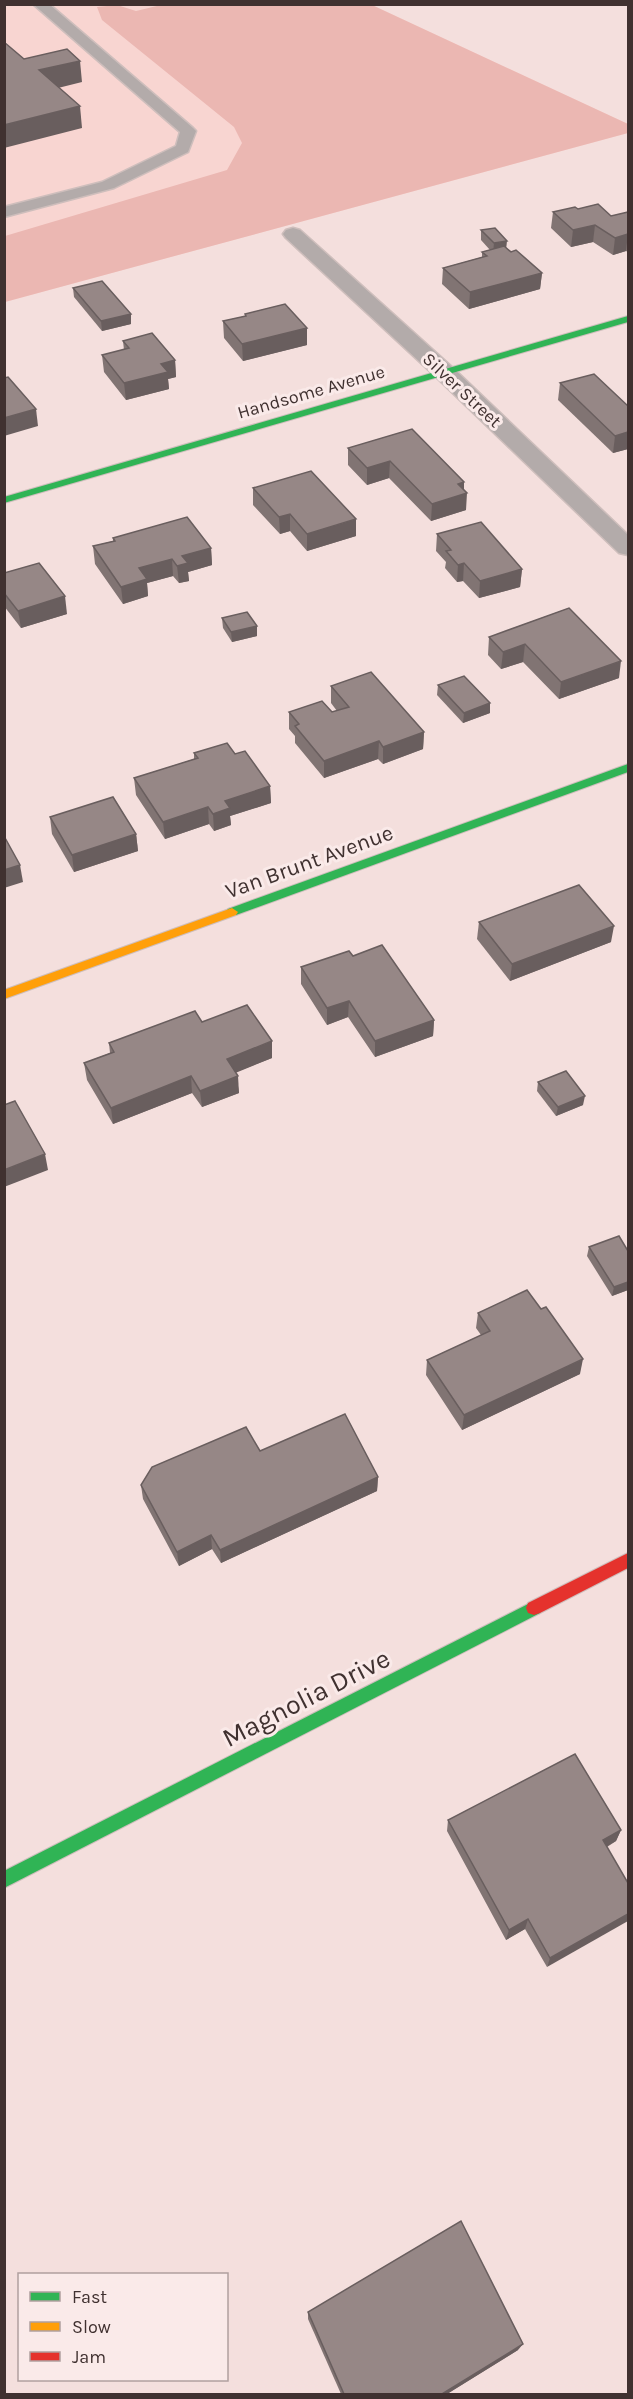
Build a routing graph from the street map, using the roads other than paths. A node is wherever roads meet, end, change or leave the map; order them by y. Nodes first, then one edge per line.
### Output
1 (40, 4) edge
2 (4, 212) edge
3 (293, 234) dead end
4 (628, 319) edge
5 (444, 372) junction
6 (4, 500) edge
7 (628, 548) edge
8 (628, 768) edge
9 (4, 994) edge
10 (628, 1560) edge
11 (4, 1880) edge

1 - 2 lane
3 - 5 street, Silver Street
4 - 5 street, Handsome Avenue
5 - 6 street, Handsome Avenue
5 - 7 street, Silver Street
8 - 9 street, Van Brunt Avenue
10 - 11 street, Magnolia Drive

